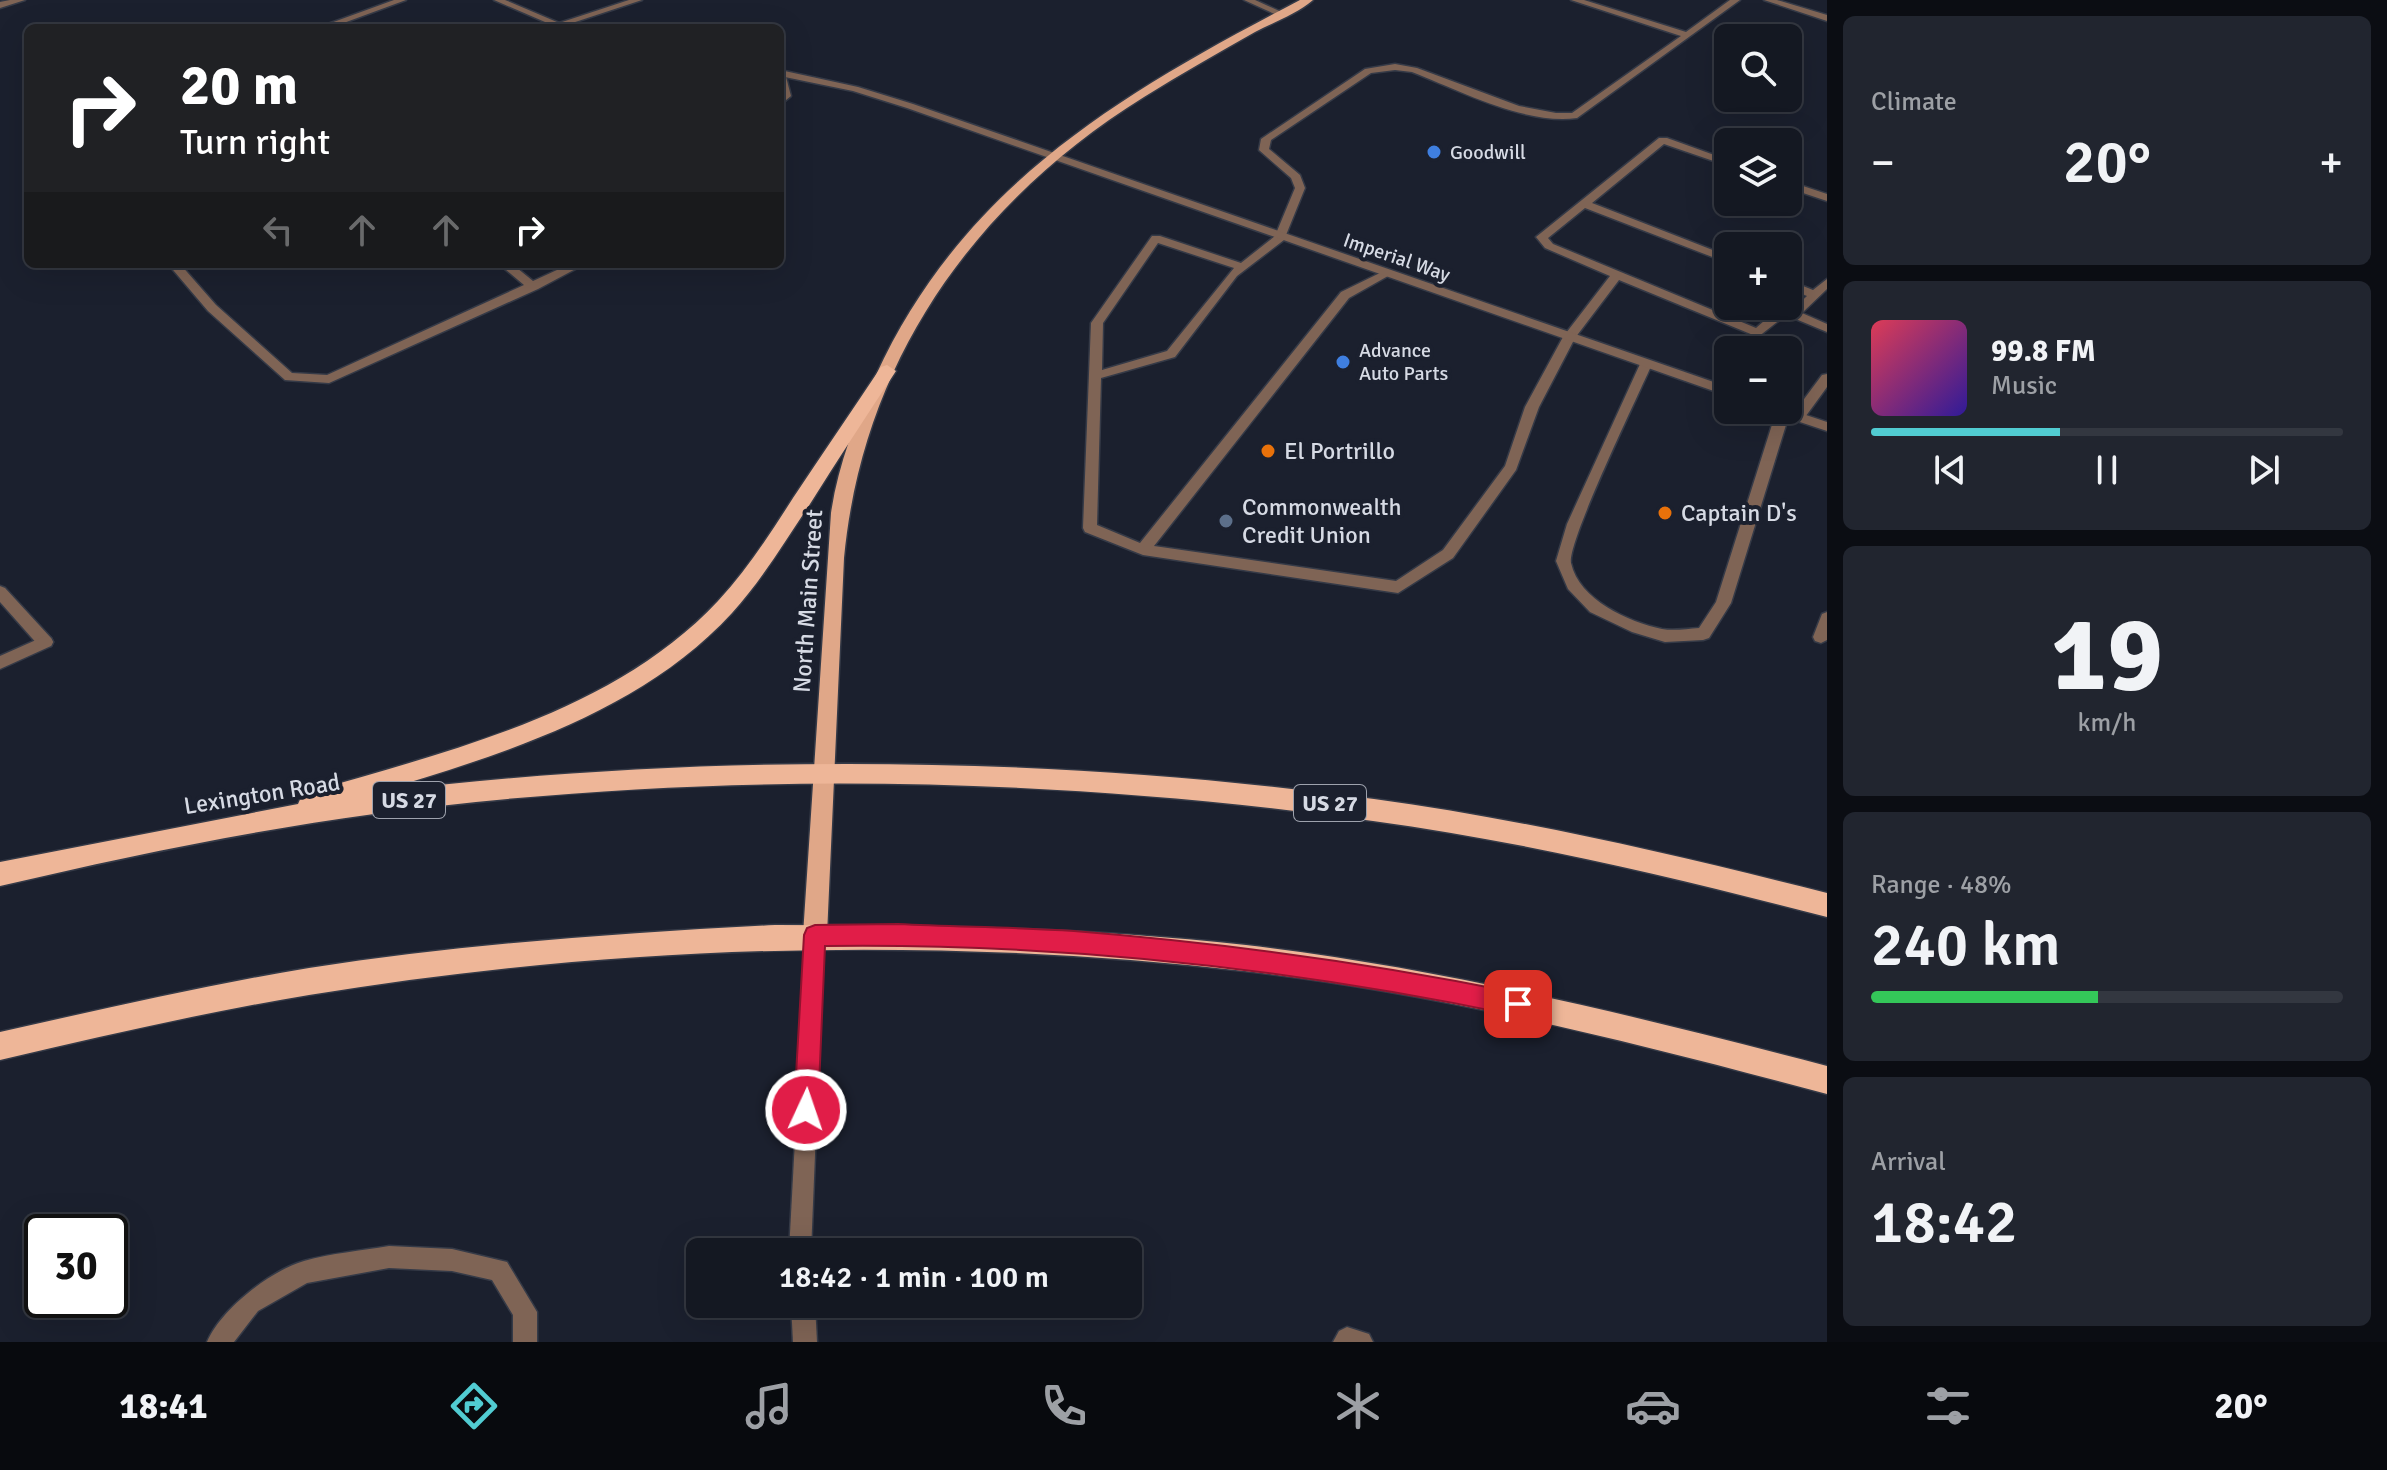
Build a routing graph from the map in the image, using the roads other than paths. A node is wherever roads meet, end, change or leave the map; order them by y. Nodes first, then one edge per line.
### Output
1 (21, 0) edge
2 (402, 0) edge
3 (498, 0) edge
4 (638, 0) edge
5 (1248, 0) edge
6 (1308, 0) edge
7 (1575, 0) edge
8 (1736, 0) edge
9 (1768, 0) edge
10 (0, 5) edge
11 (1282, 14) junction
12 (1827, 18) edge
13 (333, 24) edge
14 (557, 24) edge
15 (568, 24) edge
16 (1688, 35) junction
17 (784, 74) edge
18 (1054, 156) junction
19 (1714, 158) edge
20 (1802, 189) edge
21 (1827, 198) edge
22 (1583, 203) junction
23 (1280, 238) junction
24 (1714, 254) edge
25 (1242, 267) junction
26 (177, 268) edge
27 (510, 268) edge
28 (571, 268) edge
29 (1384, 274) junction
30 (1617, 275) junction
31 (1827, 282) edge
32 (534, 287) junction
33 (1802, 290) edge
34 (1815, 295) junction
35 (1802, 307) edge
36 (1714, 315) edge
37 (1802, 317) edge
38 (1726, 320) edge
39 (1773, 320) edge
40 (1827, 328) edge
41 (1569, 337) junction
42 (1646, 364) junction
43 (887, 371) junction
44 (1095, 376) junction
45 (1827, 378) edge
46 (1714, 387) edge
47 (1802, 400) edge
48 (1802, 418) edge
49 (1783, 424) edge
50 (1827, 427) edge
51 (1143, 550) junction
52 (0, 592) edge
53 (1827, 618) edge
54 (1821, 637) dead end
55 (0, 663) edge
56 (824, 771) junction
57 (235, 826) junction
58 (0, 874) edge
59 (1827, 905) edge
60 (815, 935) junction
61 (0, 1046) edge
62 (1827, 1080) edge
63 (801, 1238) edge
64 (804, 1318) edge
65 (219, 1342) edge
66 (525, 1342) edge
67 (805, 1342) edge
68 (1345, 1342) edge
69 (1361, 1342) edge

1 - 10 street
2 - 13 street
3 - 14 street
4 - 15 street
5 - 11 street
6 - 11 main road, North Main Street
7 - 16 street
8 - 16 street
9 - 12 street
11 - 18 main road, North Main Street
16 - 23 street
17 - 18 street, Imperial Way
18 - 23 street, Imperial Way
18 - 43 main road, North Main Street
19 - 22 street
20 - 21 street
22 - 24 street
22 - 30 street
23 - 25 street
23 - 29 street, Imperial Way
25 - 44 street
25 - 44 street
26 - 32 street
27 - 32 street
28 - 32 street
29 - 41 street, Imperial Way
29 - 51 street
30 - 36 street
30 - 41 street
31 - 34 street
33 - 34 street
34 - 35 street
37 - 40 street
38 - 39 street
41 - 42 street, Imperial Way
41 - 51 street
42 - 46 street, Imperial Way
42 - 49 street
43 - 56 main road, North Main Street
43 - 57 highway
44 - 51 street
45 - 47 street
48 - 50 street
52 - 55 street
53 - 54 street
56 - 57 highway, Lexington Road / US 27
56 - 59 highway, US 27
56 - 60 main road, North Main Street
57 - 58 highway, Lexington Road / US 27
60 - 61 highway
60 - 62 highway
60 - 63 street
64 - 67 street
65 - 66 street
68 - 69 street

